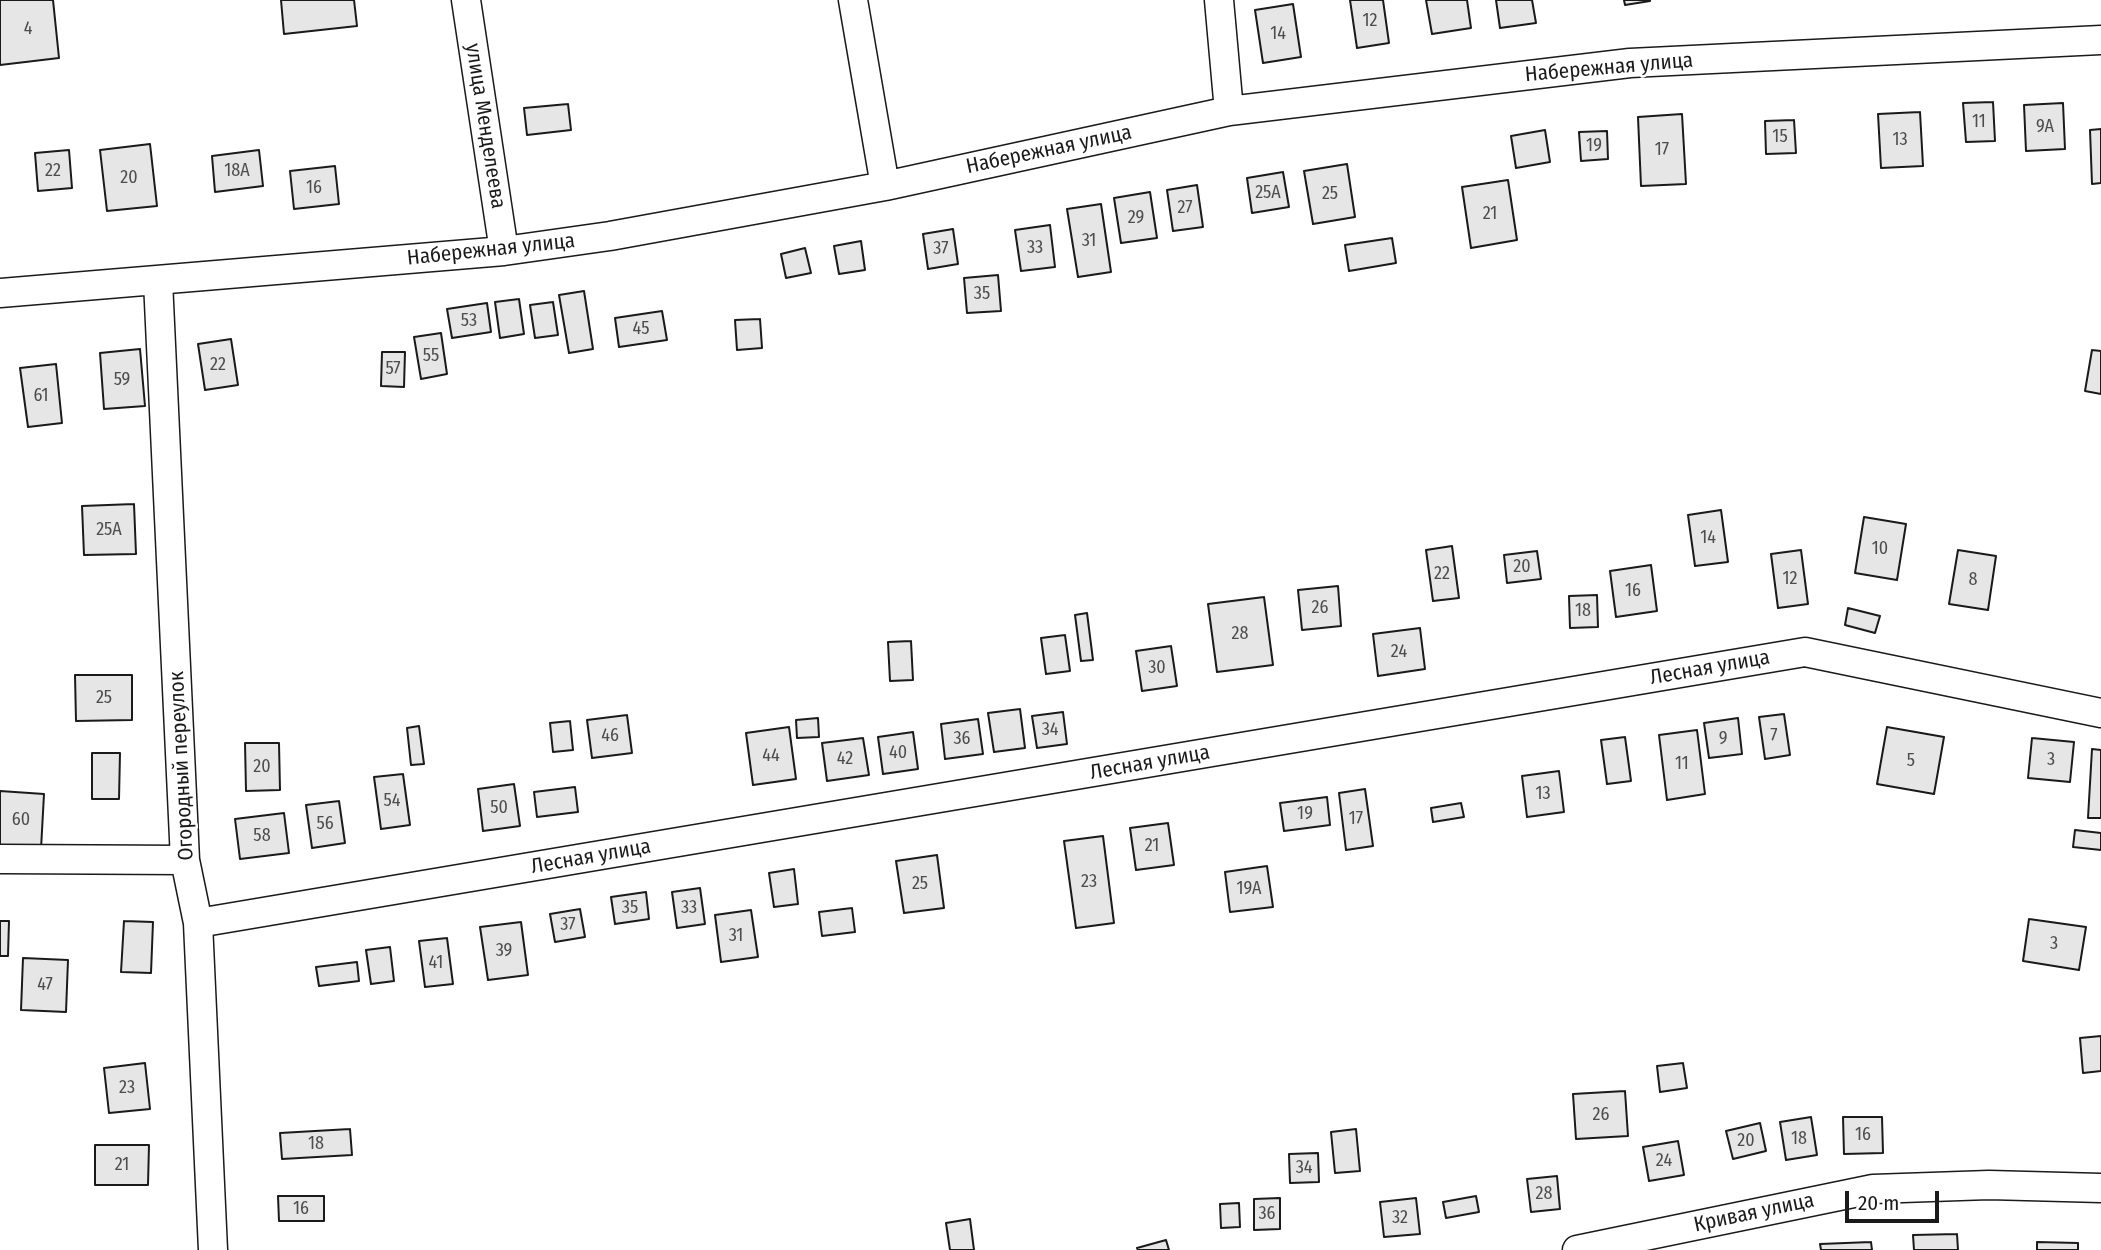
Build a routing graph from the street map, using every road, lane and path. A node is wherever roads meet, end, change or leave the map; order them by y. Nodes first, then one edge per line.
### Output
1 (466, 0) edge
2 (853, 0) edge
3 (1219, 0) edge
4 (2101, 40) edge
5 (1229, 111) junction
6 (884, 186) junction
7 (504, 251) junction
8 (158, 281) junction
9 (0, 293) edge
10 (2101, 713) edge
11 (0, 859) edge
12 (185, 860) junction
13 (198, 923) junction
14 (2101, 1188) edge
15 (213, 1250) edge
16 (1577, 1250) edge

1 - 7 street, улица Менделеева
2 - 6 street
3 - 5 street
4 - 5 street, Набережная улица
5 - 6 street, Набережная улица
6 - 7 street, Набережная улица
7 - 8 street, Набережная улица
8 - 9 street, Набережная улица
8 - 12 street, Огородный переулок
10 - 13 street, Лесная улица
11 - 12 street
12 - 13 street, Огородный переулок
13 - 15 street, Огородный переулок
14 - 16 street, Кривая улица

